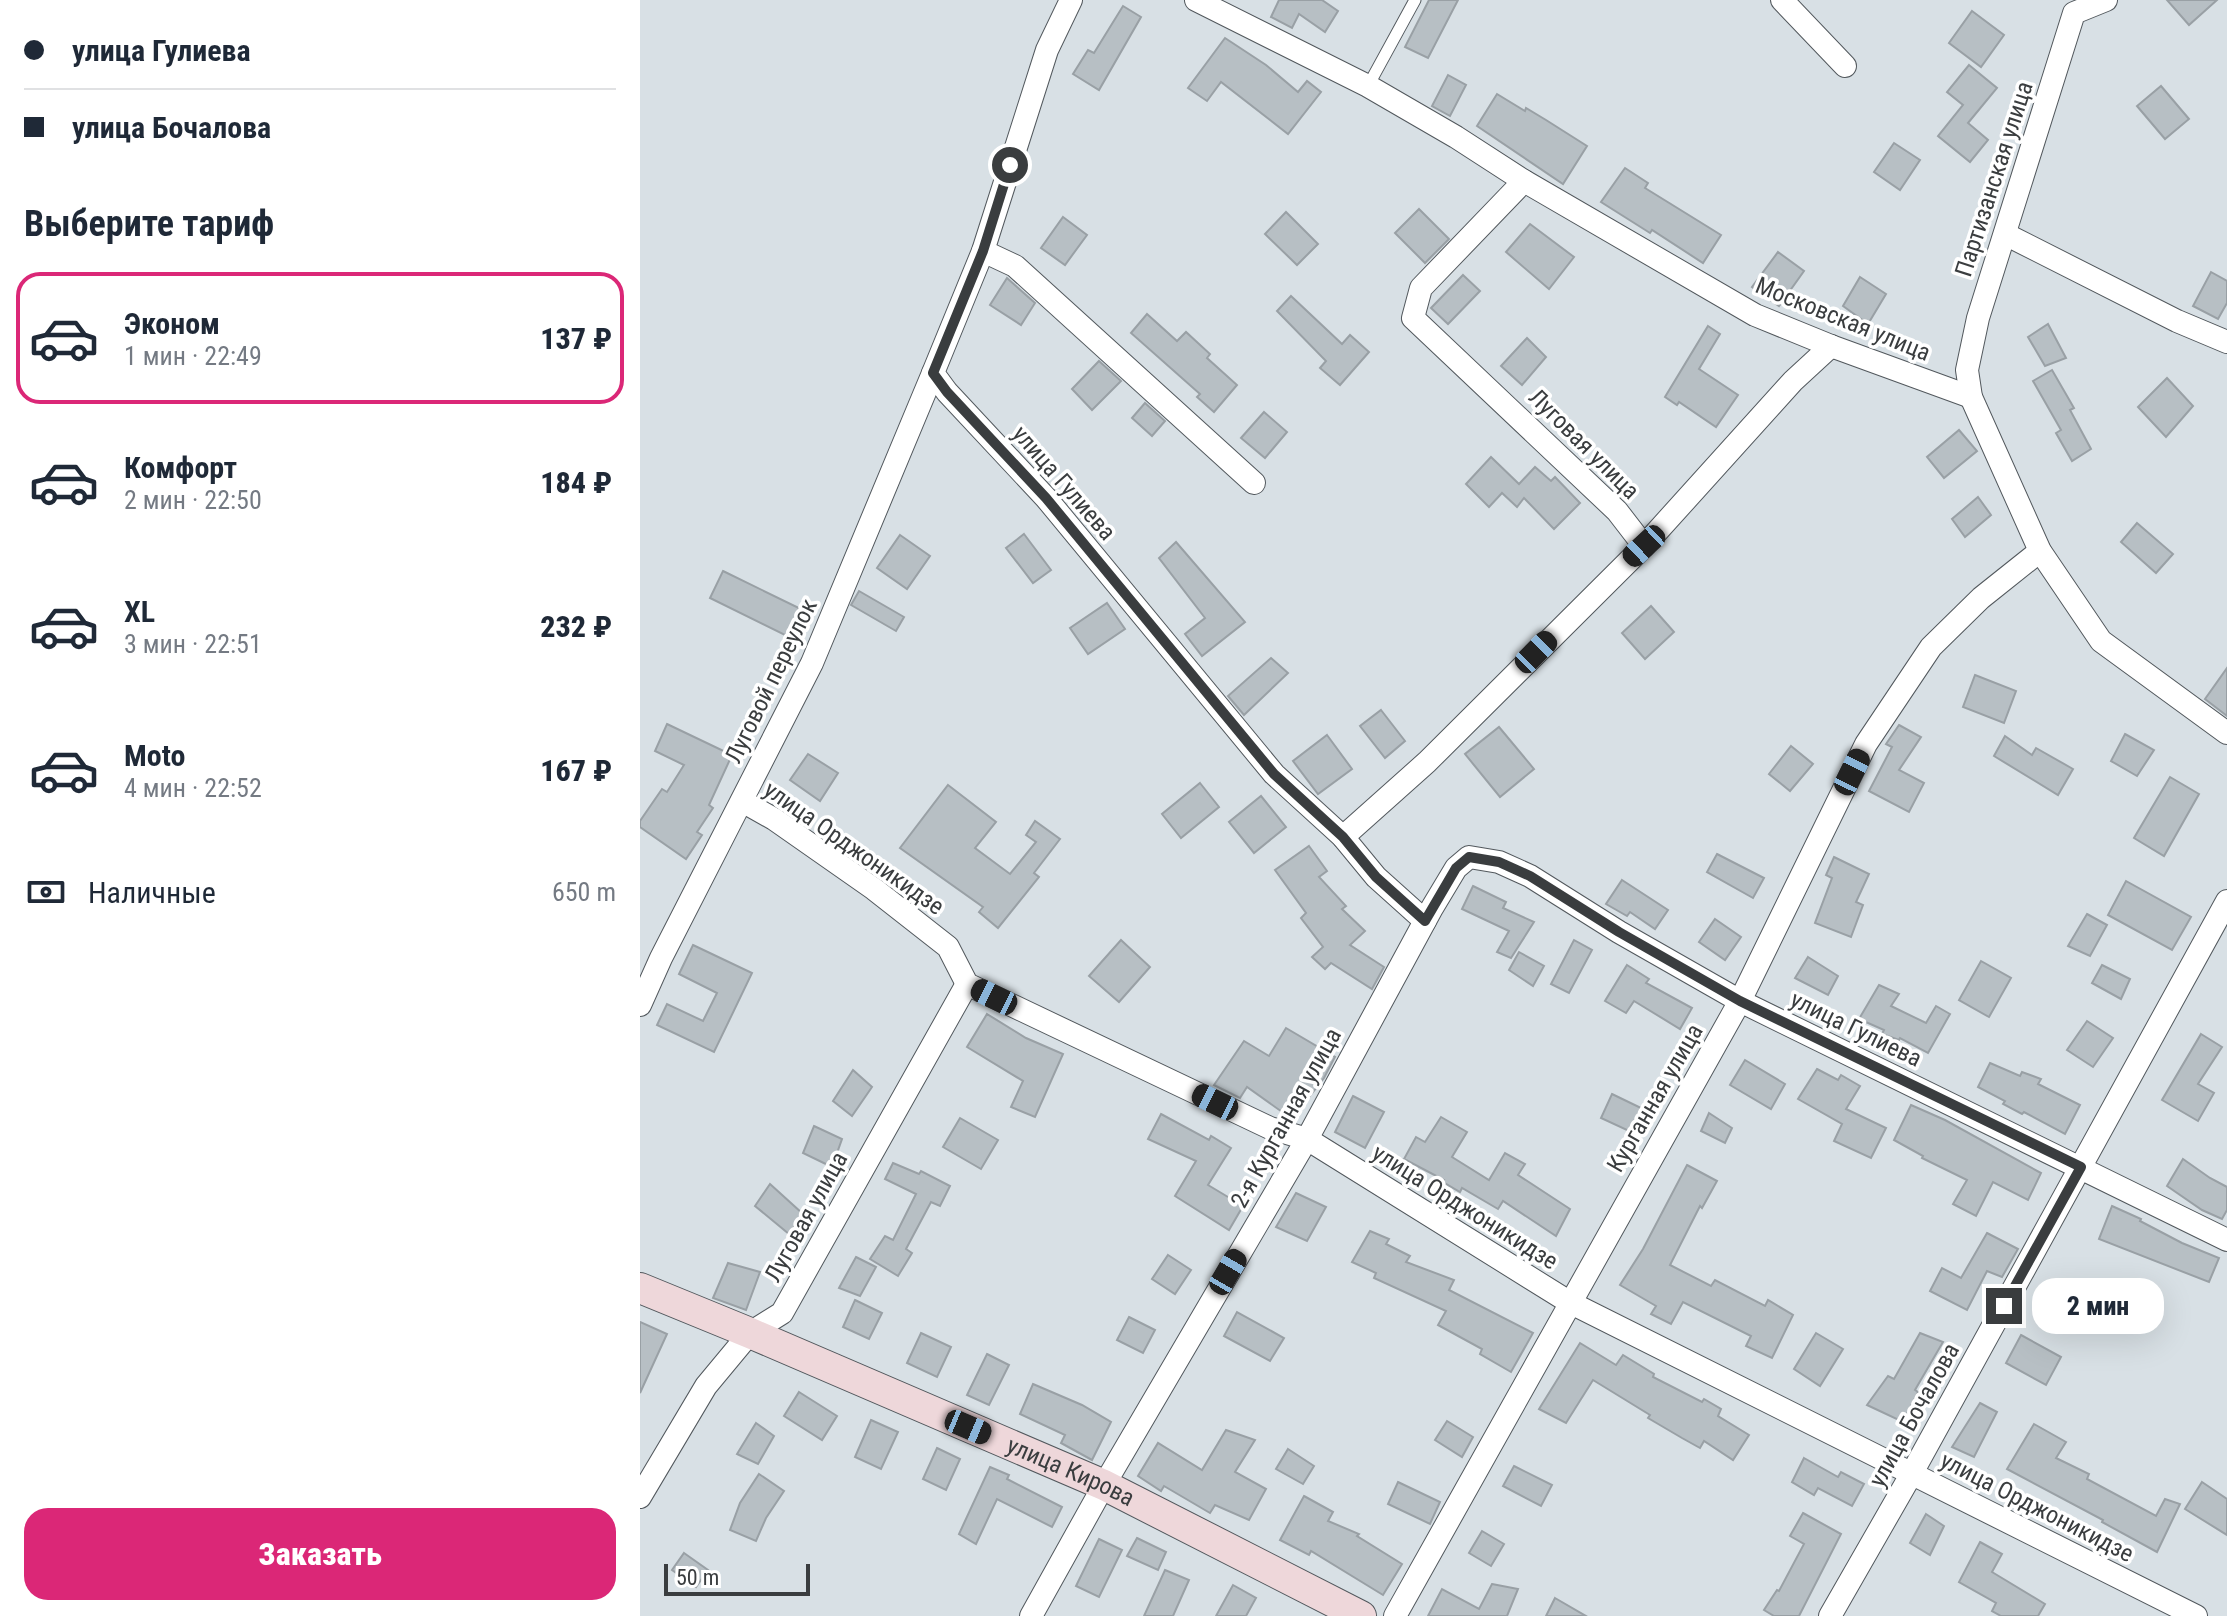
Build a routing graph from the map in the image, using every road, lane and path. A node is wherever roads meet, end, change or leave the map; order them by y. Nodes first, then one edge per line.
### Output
1 (1071, 0) edge
2 (1196, 0) edge
3 (1415, 0) edge
4 (1782, 0) edge
5 (2106, 0) edge
6 (2072, 6) edge
7 (1845, 66) dead end
8 (1368, 86) junction
9 (1524, 181) junction
10 (2005, 234) junction
11 (983, 251) junction
12 (2227, 342) edge
13 (1831, 346) junction
14 (933, 373) junction
15 (1971, 397) junction
16 (1254, 483) dead end
17 (1644, 546) junction
18 (2040, 551) junction
19 (2227, 733) edge
20 (742, 801) junction
21 (1343, 837) junction
22 (1469, 857) joint
23 (2227, 901) edge
24 (1425, 921) junction
25 (967, 984) junction
26 (1740, 1001) junction
27 (640, 1005) edge
28 (1307, 1139) junction
29 (2081, 1167) junction
30 (2227, 1240) edge
31 (640, 1288) edge
32 (1569, 1302) junction
33 (750, 1333) junction
34 (1912, 1473) junction
35 (1104, 1485) junction
36 (640, 1497) edge
37 (1031, 1616) edge
38 (1361, 1616) edge
39 (1395, 1616) edge
40 (1830, 1616) edge
41 (2196, 1616) edge

1 - 11 street
2 - 8 street, Московская улица
3 - 8 lane
4 - 7 street
5 - 6 street, Партизанская улица
6 - 10 street, Партизанская улица
8 - 9 street, Московская улица
9 - 13 street, Московская улица
9 - 17 street, Луговая улица
10 - 12 street
10 - 15 street, Партизанская улица
11 - 14 street
11 - 16 street
13 - 15 street, Московская улица
13 - 17 street
14 - 20 street, Луговой переулок
14 - 21 street, улица Гулиева
15 - 18 street
17 - 21 street
18 - 19 street
18 - 26 street, Курганная улица
20 - 25 street, улица Орджоникидзе
20 - 27 street, Луговой переулок
21 - 24 street, улица Гулиева
22 - 24 street, 2-я Курганная улица
22 - 26 street, улица Гулиева
23 - 29 street, улица Бочалова
24 - 28 street, 2-я Курганная улица
25 - 28 street, улица Орджоникидзе
25 - 33 street, Луговая улица
26 - 29 street, улица Гулиева
26 - 32 street, Курганная улица
28 - 32 street, улица Орджоникидзе
28 - 35 street, 2-я Курганная улица
29 - 30 street, улица Гулиева
29 - 34 street, улица Бочалова
31 - 33 street, улица Кирова
32 - 34 street, улица Орджоникидзе
32 - 39 street, Курганная улица
33 - 35 street, улица Кирова
33 - 36 street, Луговая улица
34 - 40 street, улица Бочалова
34 - 41 street, улица Орджоникидзе
35 - 37 street, 2-я Курганная улица
35 - 38 street, улица Кирова

